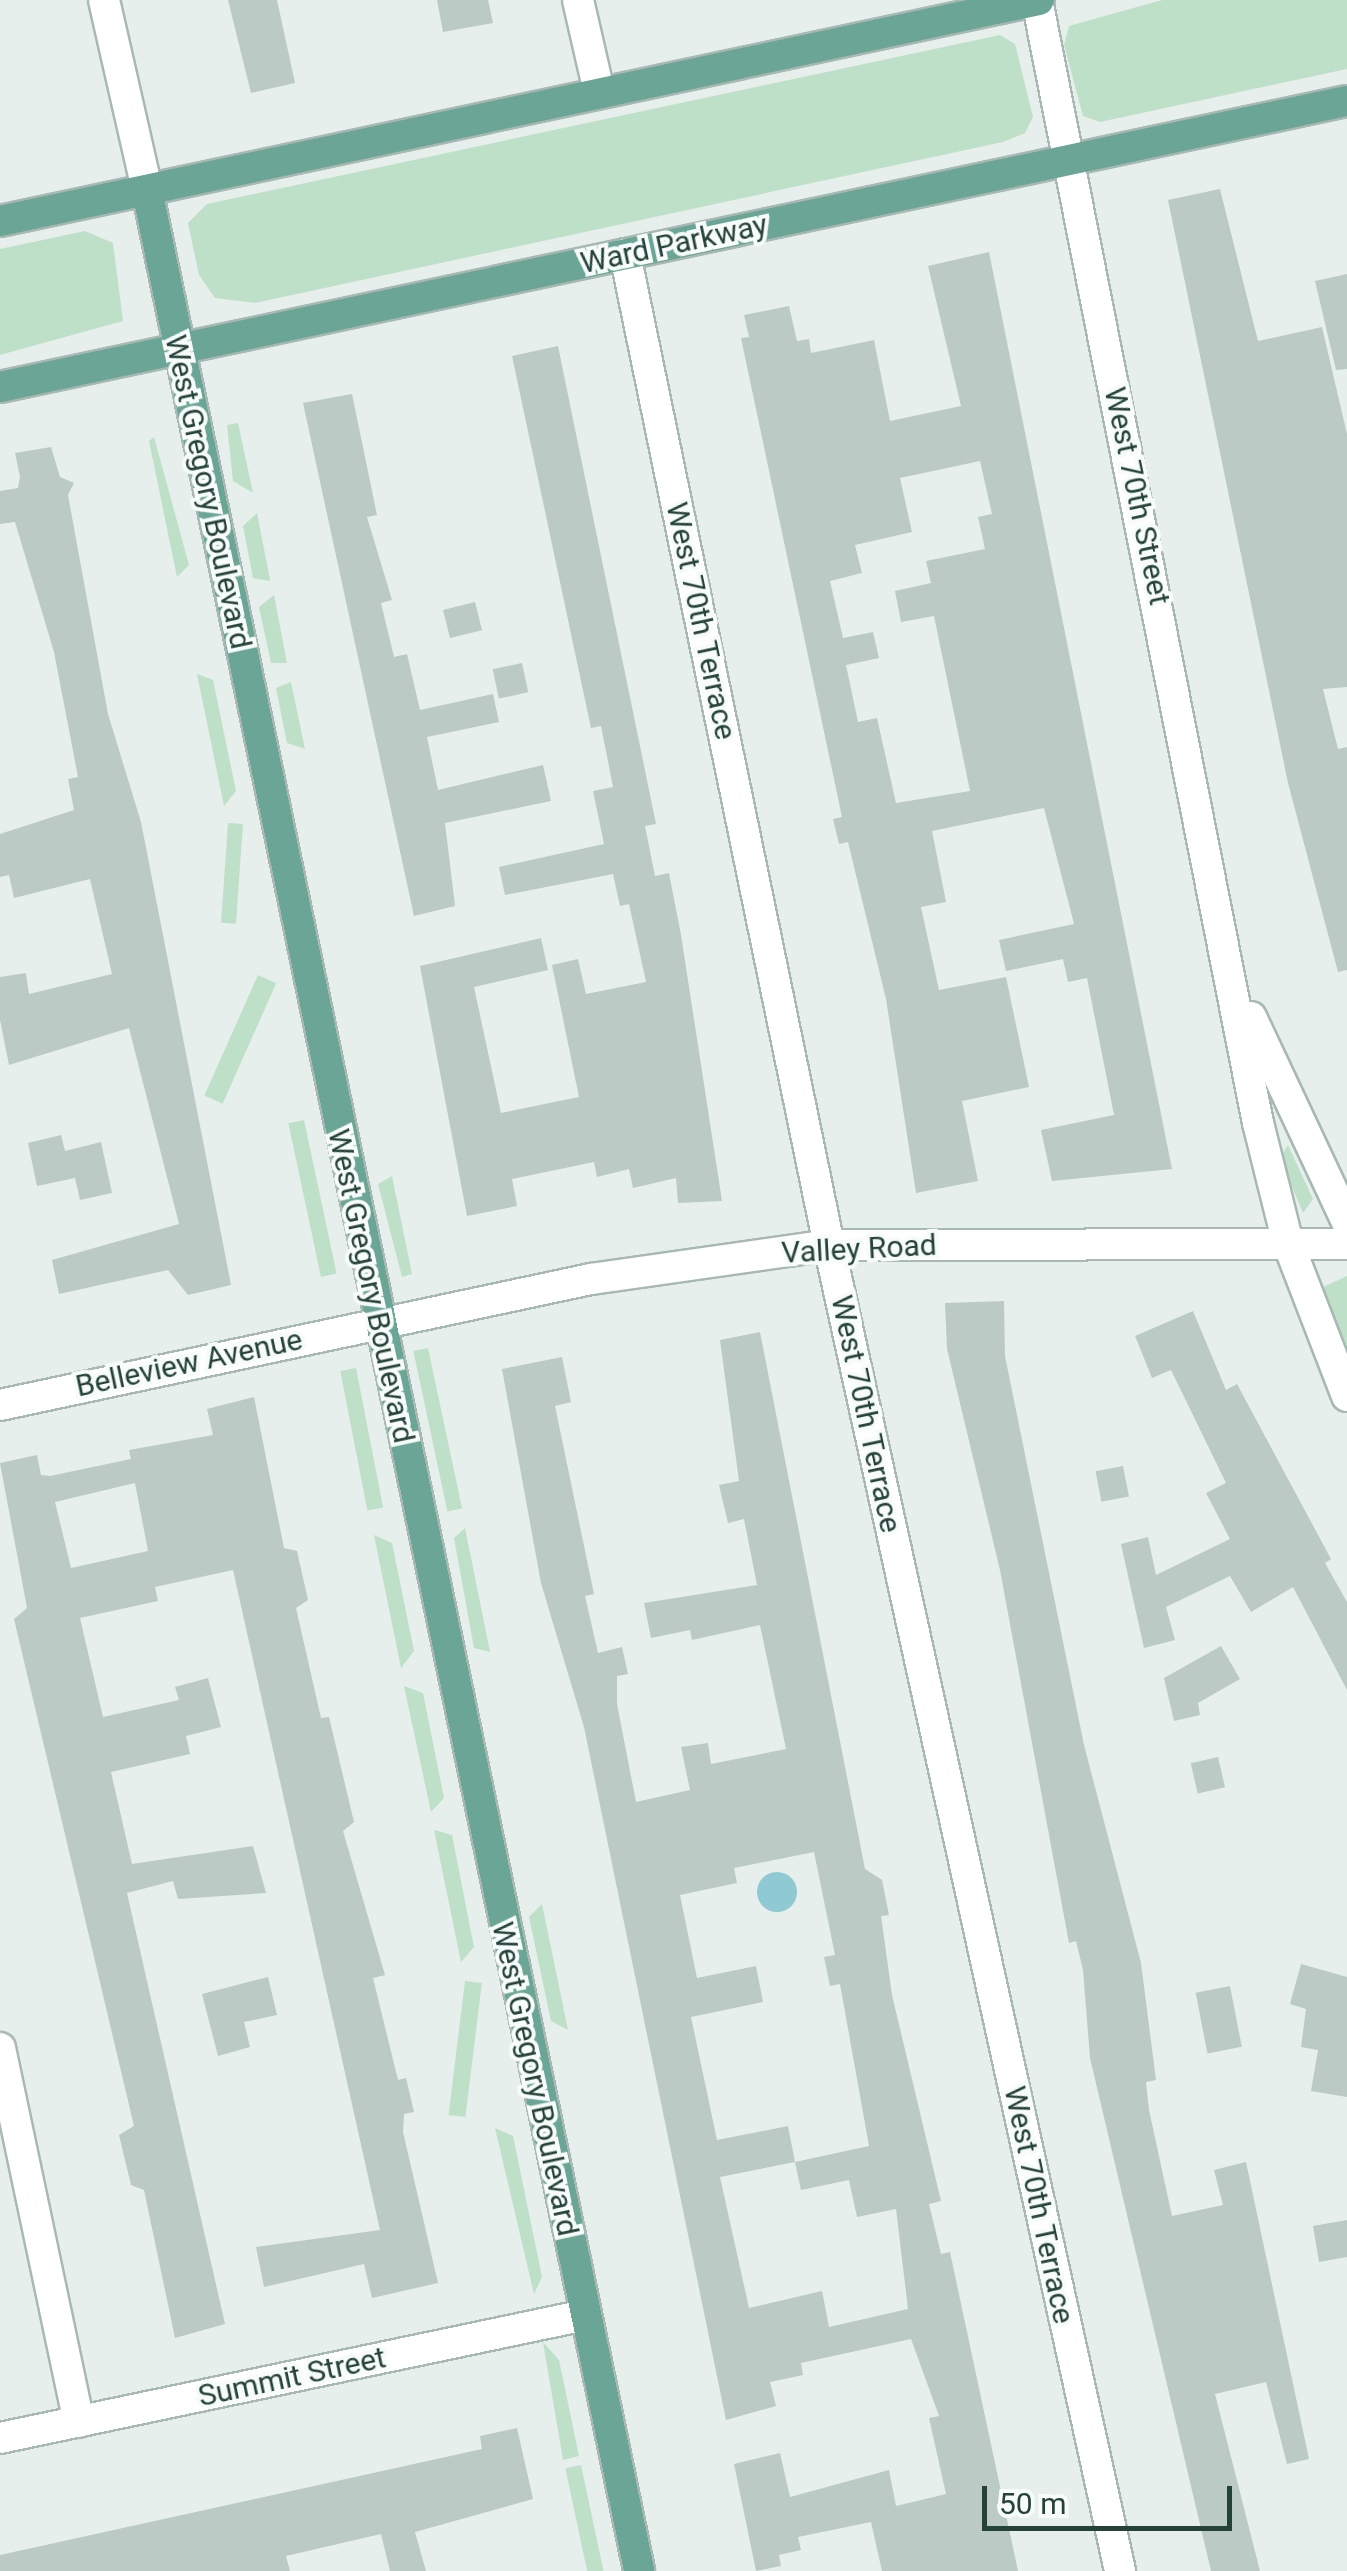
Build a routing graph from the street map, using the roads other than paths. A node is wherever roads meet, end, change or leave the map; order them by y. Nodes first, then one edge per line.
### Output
1 (104, 0) edge
2 (578, 0) edge
3 (1038, 0) edge
4 (599, 92) junction
5 (1347, 101) edge
6 (1068, 162) junction
7 (147, 190) junction
8 (0, 220) edge
9 (626, 254) junction
10 (179, 347) junction
11 (0, 386) edge
12 (1239, 992) junction
13 (1347, 1222) edge
14 (1288, 1244) junction
15 (1347, 1244) edge
16 (829, 1246) junction
17 (378, 1321) junction
18 (1347, 1396) edge
19 (0, 1405) edge
20 (0, 2048) edge
21 (585, 2316) junction
22 (79, 2422) junction
23 (0, 2438) edge
24 (639, 2571) edge
25 (1120, 2571) edge

1 - 7 street, West Gregory Boulevard
2 - 4 street
3 - 4 main road
3 - 6 street, West 70th Street
4 - 7 main road
5 - 6 main road, Ward Parkway
6 - 9 main road, Ward Parkway
6 - 12 street, West 70th Street
7 - 8 main road
7 - 10 main road, West Gregory Boulevard
9 - 10 main road, Ward Parkway
9 - 16 street, West 70th Terrace
10 - 11 main road, Ward Parkway
10 - 17 main road, West Gregory Boulevard
12 - 13 street, West 70th Street
12 - 14 street, West 70th Street
14 - 15 street, Valley Road
14 - 16 street, Valley Road
14 - 18 street, West 70th Street
16 - 17 street, Valley Road
16 - 25 street, West 70th Terrace
17 - 19 street, Belleview Avenue
17 - 21 main road, West Gregory Boulevard
20 - 22 street
21 - 22 street, Summit Street
21 - 24 main road, West Gregory Boulevard
22 - 23 street, Summit Street

